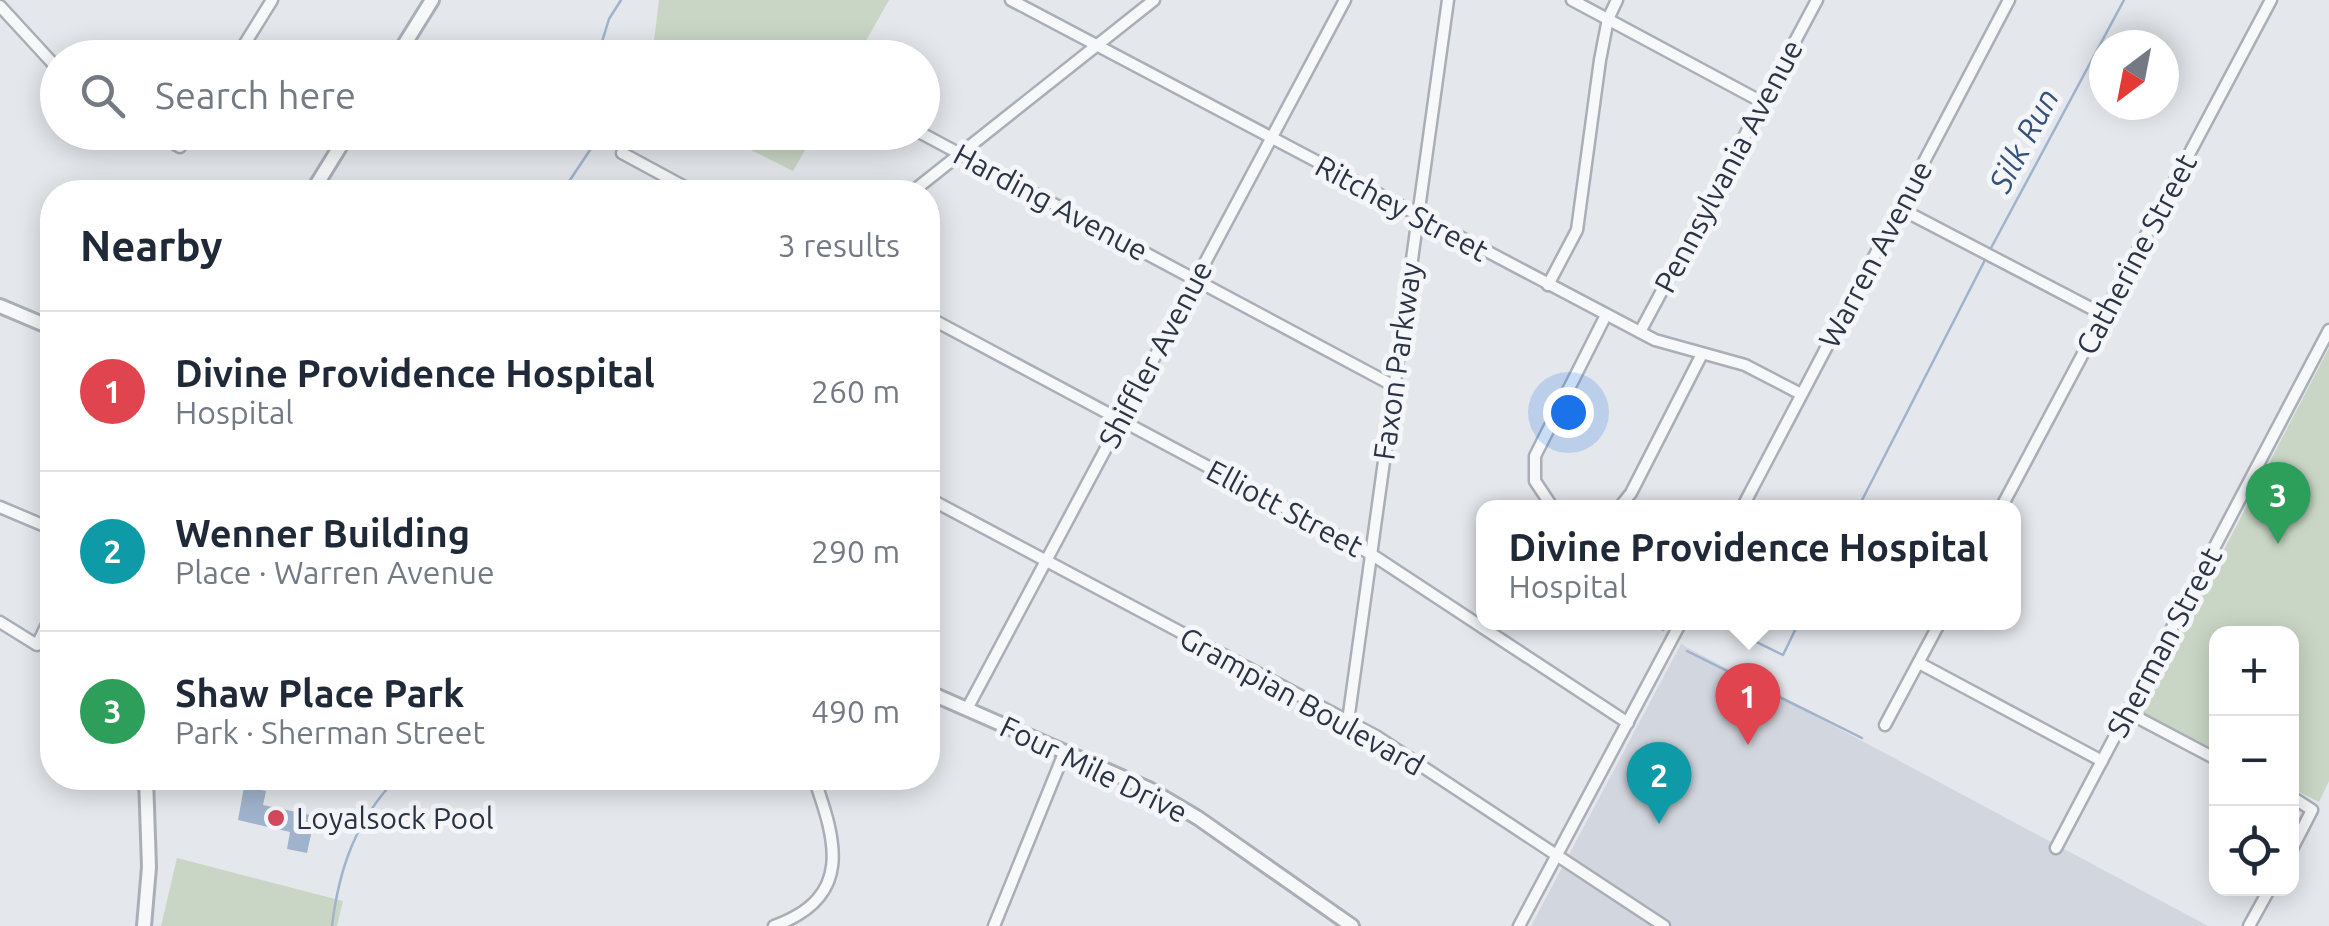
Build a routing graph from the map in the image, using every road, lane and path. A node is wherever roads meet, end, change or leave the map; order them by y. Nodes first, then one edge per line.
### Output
1 (272, 0) edge
2 (432, 0) edge
3 (1010, 0) edge
4 (1154, 0) edge
5 (1345, 0) edge
6 (1448, 0) edge
7 (1572, 0) edge
8 (1617, 0) edge
9 (1817, 0) edge
10 (2009, 0) edge
11 (2271, 0) edge
12 (0, 6) edge
13 (1608, 19) junction
14 (247, 40) edge
15 (407, 40) edge
16 (1097, 46) junction
17 (40, 50) edge
18 (1762, 102) junction
19 (1270, 138) junction
20 (940, 143) edge
21 (338, 150) edge
22 (622, 154) dead end
23 (960, 154) junction
24 (319, 180) edge
25 (671, 180) edge
26 (927, 180) edge
27 (1899, 208) junction
28 (1418, 218) junction
29 (1195, 279) junction
30 (1548, 286) junction
31 (0, 306) edge
32 (1606, 314) junction
33 (2104, 315) junction
34 (40, 323) edge
35 (940, 323) edge
36 (2329, 330) edge
37 (1640, 332) junction
38 (1702, 354) junction
39 (1394, 386) junction
40 (1802, 394) junction
41 (1120, 420) junction
42 (1548, 500) edge
43 (1626, 500) edge
44 (1746, 500) edge
45 (2005, 500) edge
46 (940, 504) edge
47 (0, 507) edge
48 (40, 524) edge
49 (1371, 554) junction
50 (1046, 561) junction
51 (0, 622) edge
52 (1476, 623) edge
53 (1487, 630) edge
54 (1677, 630) edge
55 (1936, 630) edge
56 (40, 639) edge
57 (1919, 663) junction
58 (940, 697) edge
59 (967, 709) junction
60 (2127, 712) junction
61 (1348, 722) junction
62 (1628, 723) junction
63 (1885, 726) dead end
64 (1065, 752) junction
65 (2209, 755) edge
66 (2102, 761) junction
67 (146, 790) edge
68 (818, 790) edge
69 (2299, 802) edge
70 (2299, 836) edge
71 (2056, 848) dead end
72 (1557, 856) junction
73 (2266, 896) edge
74 (144, 926) edge
75 (774, 926) edge
76 (994, 926) edge
77 (1352, 926) edge
78 (1519, 926) edge
79 (1664, 926) edge
80 (2249, 926) edge

1 - 14 street
2 - 15 street
3 - 16 street, Ritchey Street
4 - 16 street
5 - 19 street, Shiffler Avenue
6 - 28 street, Faxon Parkway
7 - 13 street
8 - 13 street
9 - 18 street, Pennsylvania Avenue
10 - 27 street, Warren Avenue
11 - 33 street, Catherine Street
12 - 17 street
13 - 18 street
13 - 30 street
16 - 19 street, Ritchey Street
16 - 23 street
18 - 37 street, Pennsylvania Avenue
19 - 28 street, Ritchey Street
19 - 29 street, Shiffler Avenue
20 - 23 street, Harding Avenue
21 - 24 street
22 - 25 street
23 - 26 street
23 - 29 street, Harding Avenue
27 - 33 street
27 - 40 street, Warren Avenue
28 - 30 street, Ritchey Street
28 - 39 street, Faxon Parkway
29 - 39 street, Harding Avenue
29 - 41 street, Shiffler Avenue
30 - 32 street, Ritchey Street
31 - 34 street
32 - 37 street, Ritchey Street
32 - 42 street
33 - 45 street, Catherine Street
35 - 41 street, Elliott Street
36 - 60 street, Sherman Street
37 - 38 street, Ritchey Street
38 - 40 street, Ritchey Street
38 - 43 street
39 - 49 street, Faxon Parkway
40 - 44 street, Warren Avenue
41 - 49 street, Elliott Street
41 - 50 street, Shiffler Avenue
46 - 50 street, Grampian Boulevard
47 - 48 street
49 - 52 street, Elliott Street
49 - 61 street, Faxon Parkway
50 - 59 street, Shiffler Avenue
50 - 61 street, Grampian Boulevard
51 - 56 street
53 - 62 street, Elliott Street
54 - 62 street
55 - 57 street
57 - 63 street
57 - 66 street
58 - 59 street, Four Mile Drive
59 - 64 street, Four Mile Drive
60 - 65 street
60 - 66 street, Sherman Street
61 - 72 street, Grampian Boulevard
62 - 72 street
64 - 76 street
64 - 77 street, Four Mile Drive
66 - 71 street, Sherman Street
67 - 74 street
68 - 75 street
69 - 70 street
72 - 78 street
72 - 79 street, Grampian Boulevard
73 - 80 street

